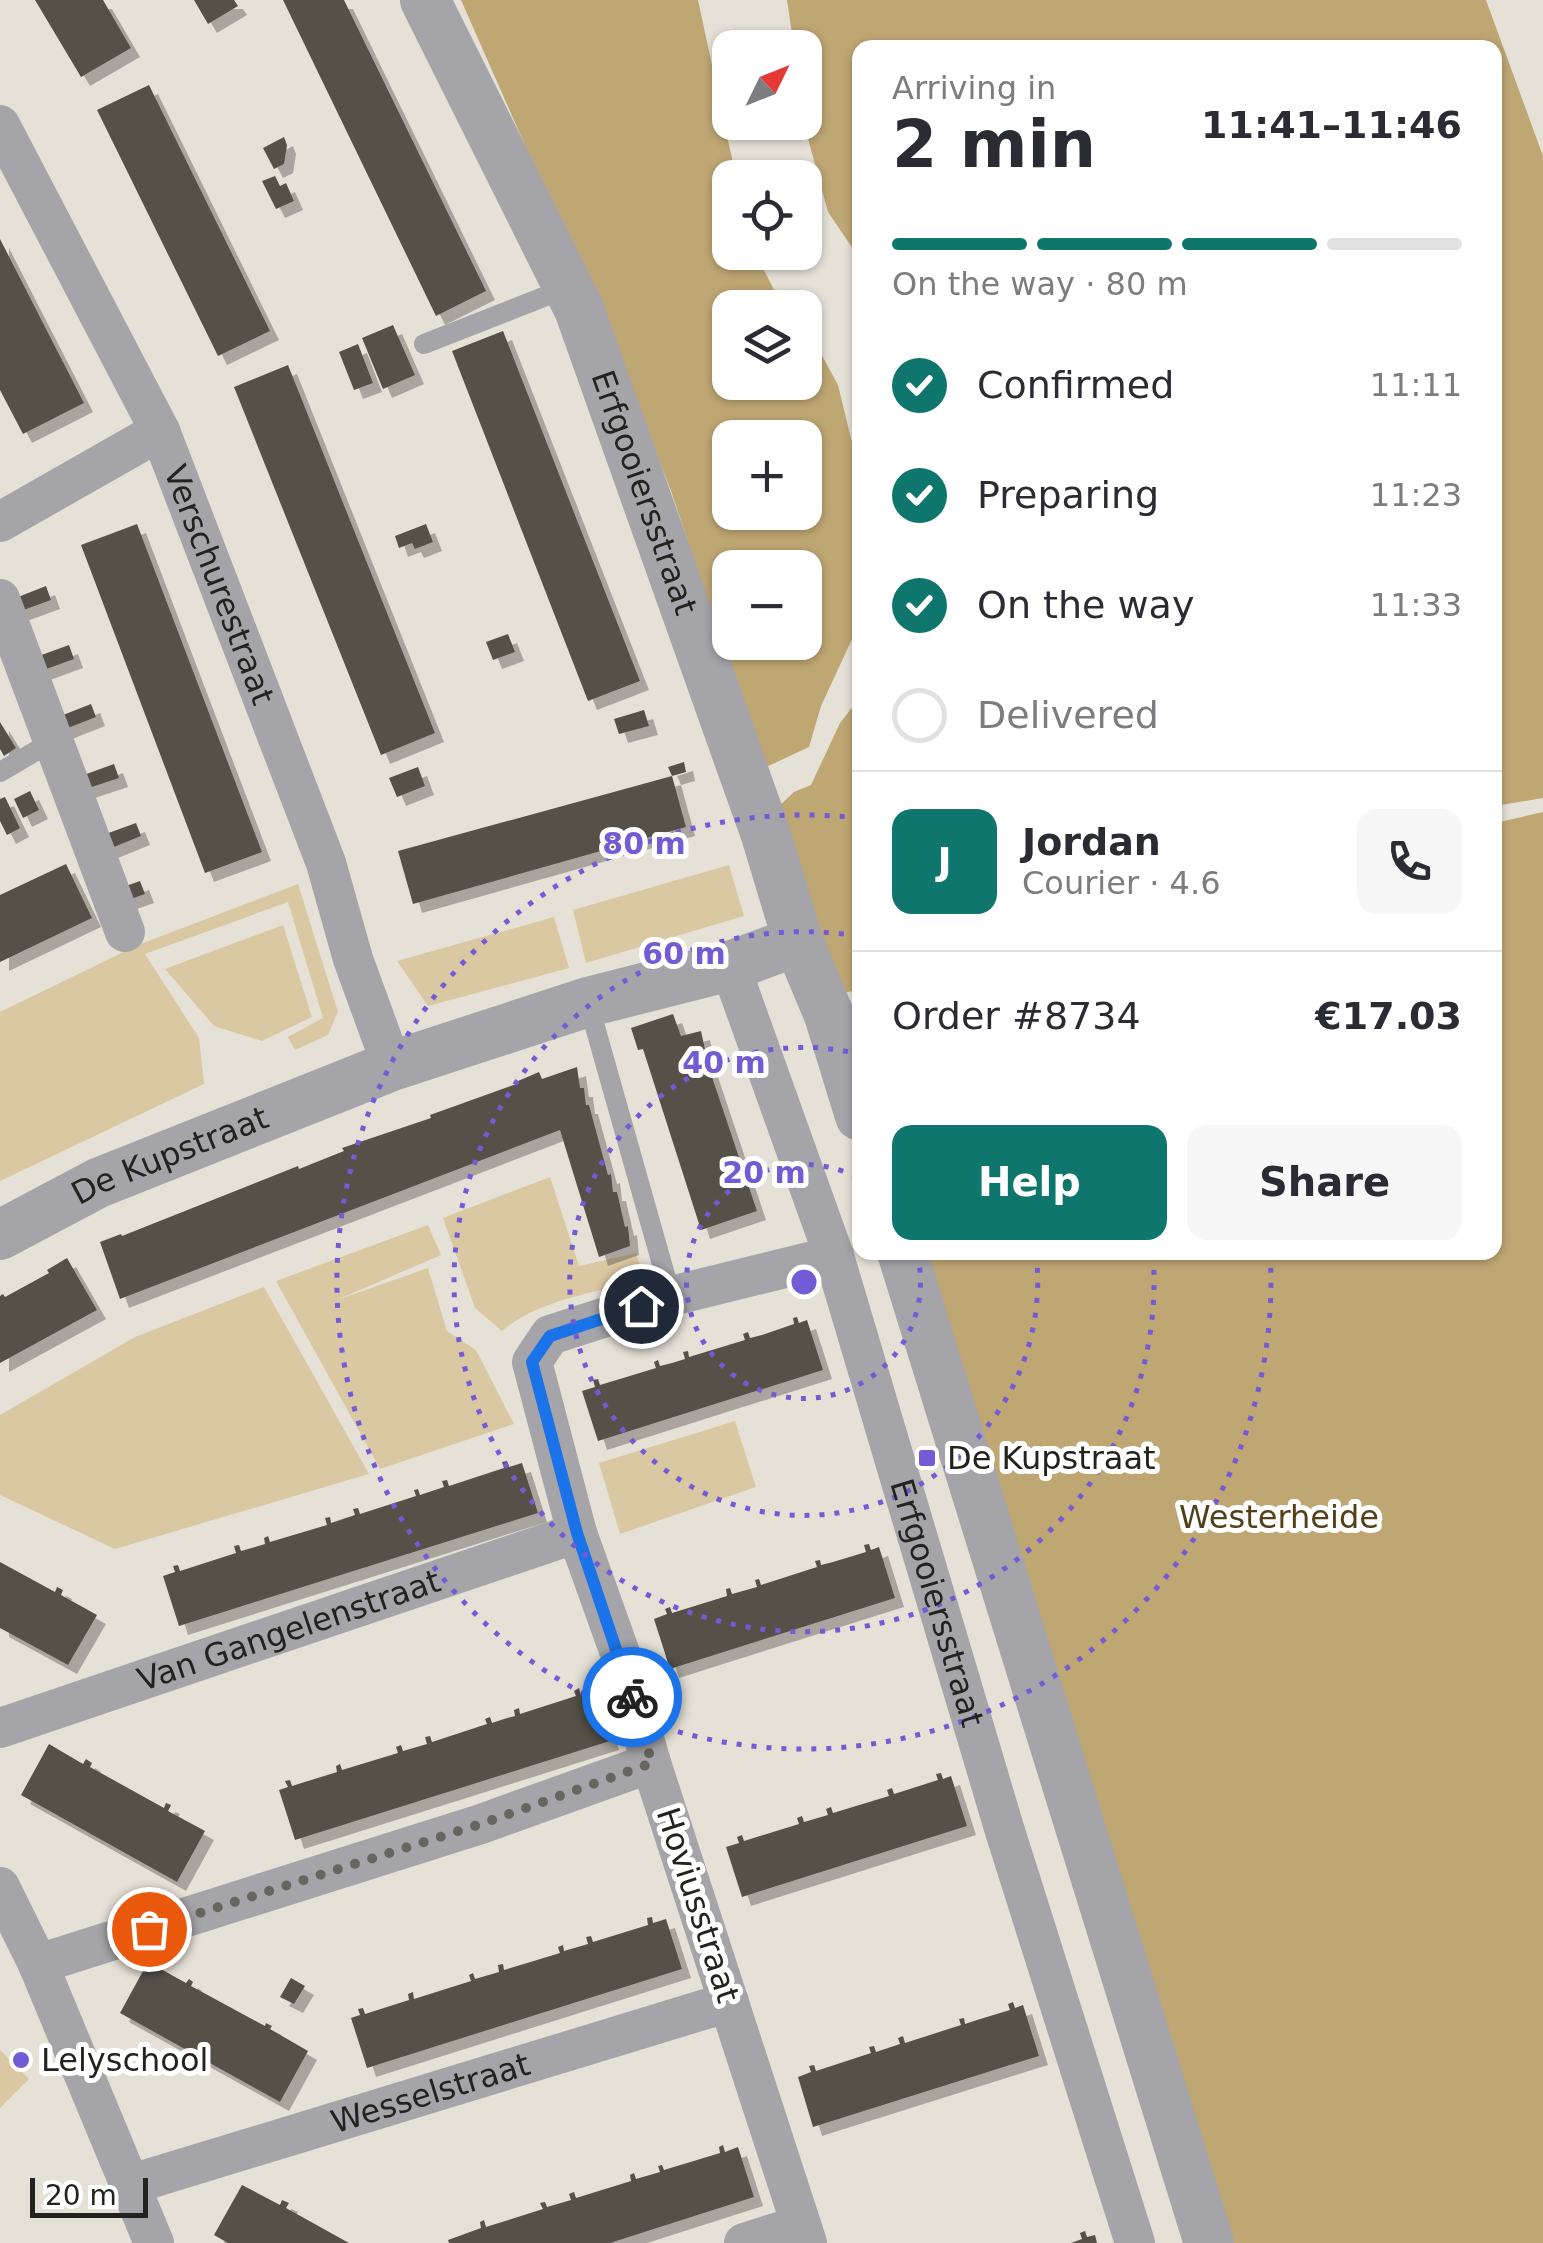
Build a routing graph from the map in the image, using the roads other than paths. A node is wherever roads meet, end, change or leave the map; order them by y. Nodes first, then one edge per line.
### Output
1 (425, 0) edge
2 (0, 124) edge
3 (568, 287) junction
4 (424, 344) dead end
5 (160, 431) junction
6 (0, 522) edge
7 (0, 599) edge
8 (53, 741) junction
9 (0, 772) edge
10 (125, 932) dead end
11 (798, 940) junction
12 (730, 966) junction
13 (588, 1002) junction
14 (392, 1066) junction
15 (852, 1090) edge
16 (0, 1234) edge
17 (834, 1256) junction
18 (904, 1260) edge
19 (671, 1296) junction
20 (577, 1533) junction
21 (0, 1728) edge
22 (652, 1763) junction
23 (0, 1886) edge
24 (38, 1964) junction
25 (729, 2002) junction
26 (132, 2184) junction
27 (804, 2234) edge
28 (154, 2243) edge
29 (744, 2243) edge
30 (1136, 2243) edge
31 (1209, 2243) edge

1 - 3 street, Erfgooiersstraat
2 - 5 street, Verschurestraat
3 - 4 lane
3 - 11 street, Erfgooiersstraat
5 - 6 street
5 - 14 street, Verschurestraat
7 - 8 street
8 - 9 lane
8 - 10 street
11 - 12 street, De Kupstraat
11 - 15 street, Erfgooiersstraat
12 - 13 street, De Kupstraat
12 - 17 street, Erfgooiersstraat
13 - 14 street, De Kupstraat
13 - 19 lane
14 - 16 street, De Kupstraat
17 - 19 street, Hoviusstraat
17 - 30 street, Erfgooiersstraat
18 - 31 street
19 - 20 street, Hoviusstraat
20 - 21 street, Van Gangelenstraat
20 - 22 street, Hoviusstraat
22 - 24 street
22 - 25 street, Hoviusstraat
23 - 24 street
24 - 26 street
25 - 26 street, Wesselstraat
25 - 27 street, Hoviusstraat
26 - 28 street
27 - 29 street

